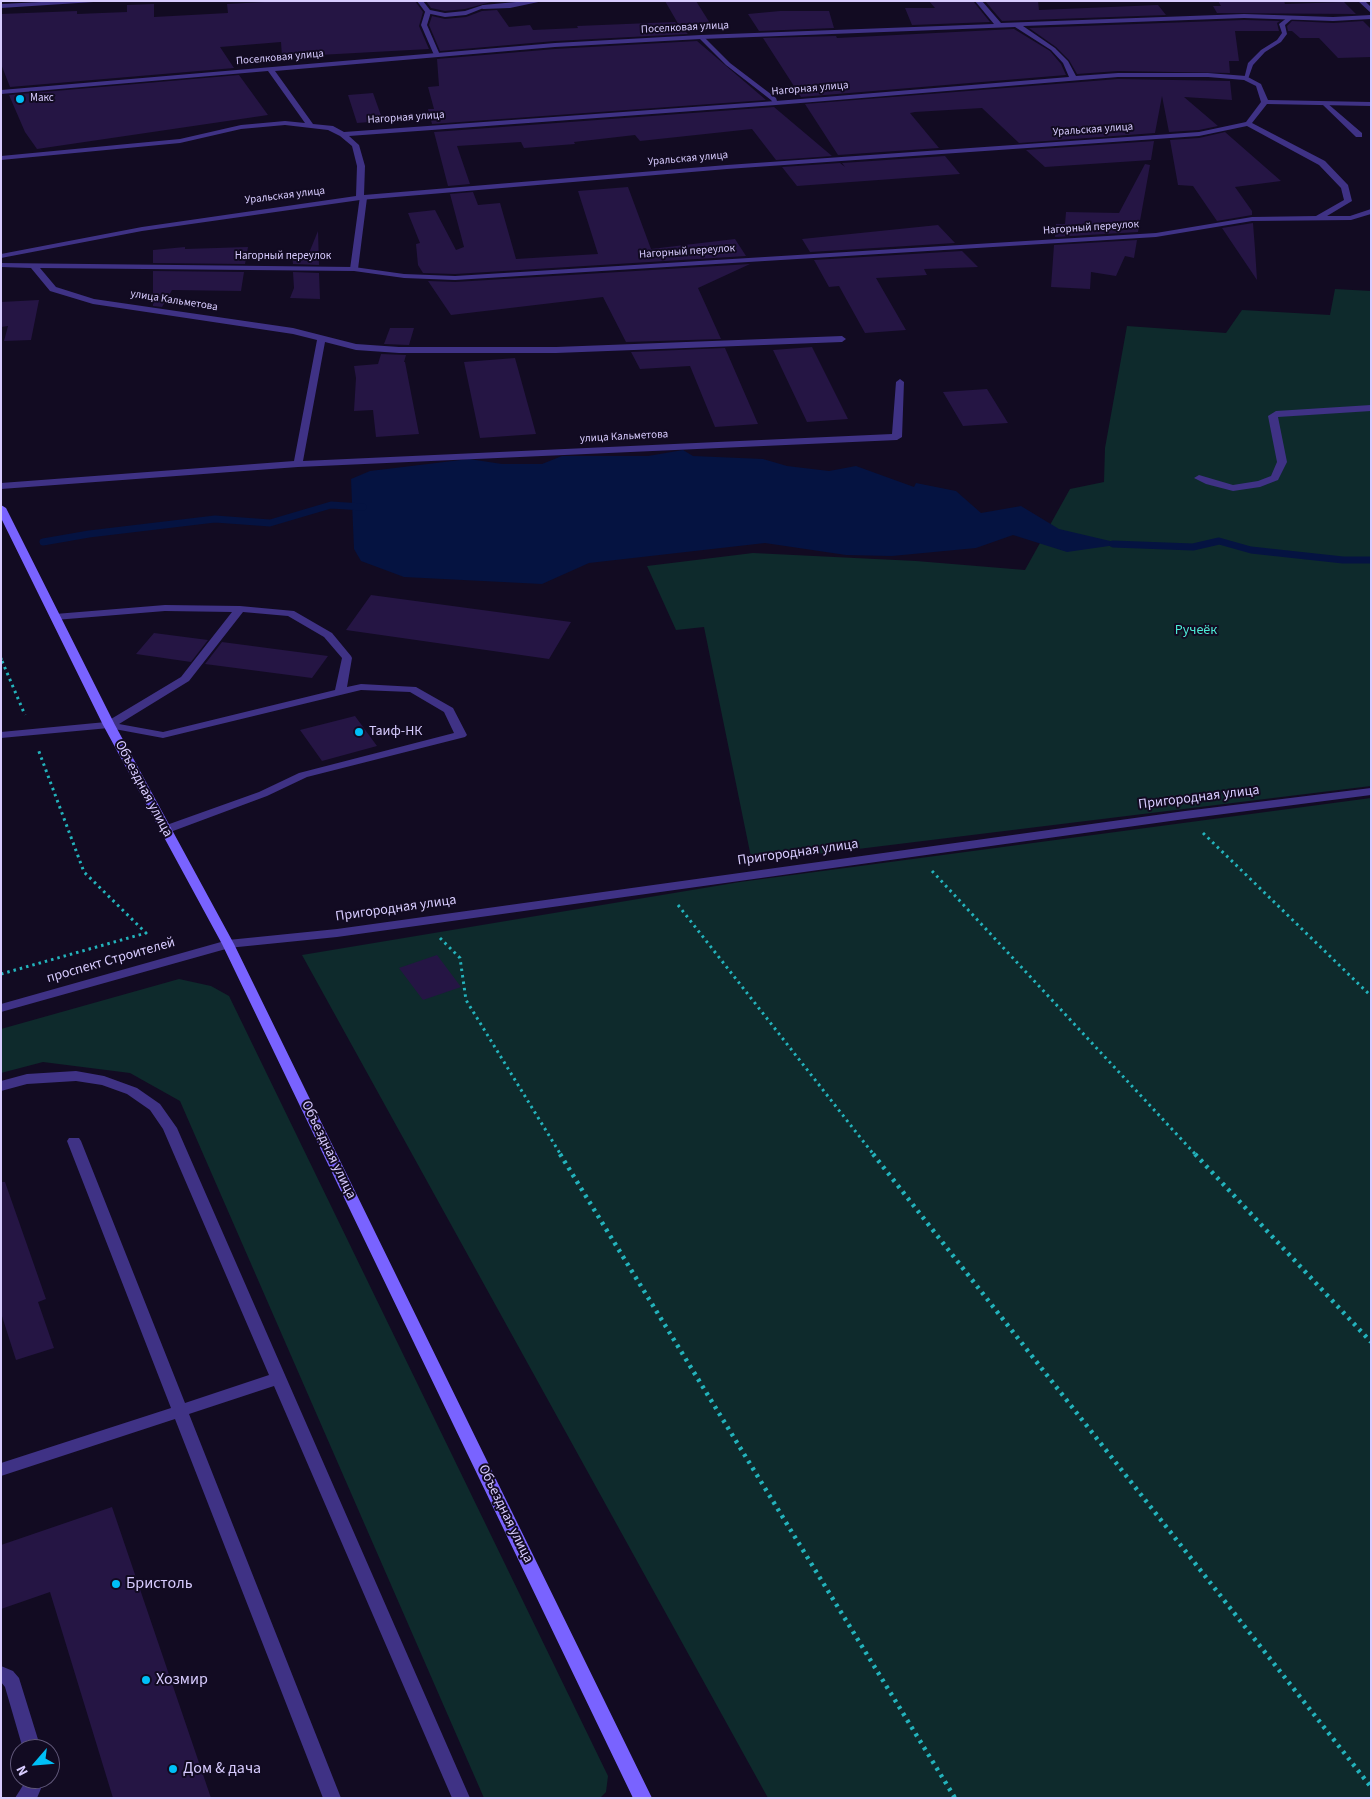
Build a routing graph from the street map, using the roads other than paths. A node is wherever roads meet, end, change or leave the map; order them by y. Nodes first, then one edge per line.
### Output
1 (106, 1) edge
2 (420, 1) edge
3 (540, 1) edge
4 (978, 1) edge
5 (1361, 1) edge
6 (1, 6) edge
7 (1371, 11) edge
8 (428, 12) junction
9 (1371, 17) edge
10 (1290, 18) junction
11 (1016, 24) junction
12 (999, 25) junction
13 (701, 37) junction
14 (437, 55) junction
15 (270, 69) junction
16 (1073, 78) junction
17 (1246, 78) junction
18 (1, 92) edge
19 (1265, 102) junction
20 (776, 103) junction
21 (1325, 104) junction
22 (1371, 104) edge
23 (1248, 124) junction
24 (311, 126) junction
25 (343, 134) junction
26 (1359, 135) dead end
27 (1, 158) edge
28 (361, 198) junction
29 (1371, 211) edge
30 (1316, 218) junction
31 (1, 256) edge
32 (1, 265) edge
33 (34, 266) junction
34 (354, 269) junction
35 (321, 339) junction
36 (842, 339) dead end
37 (900, 382) dead end
38 (1371, 408) edge
39 (298, 464) junction
40 (1200, 478) dead end
41 (1, 486) edge
42 (1, 508) edge
43 (240, 609) junction
44 (55, 617) junction
45 (340, 692) junction
46 (109, 725) junction
47 (1, 735) edge
48 (1371, 791) edge
49 (165, 830) junction
50 (228, 944) junction
51 (1, 1008) edge
52 (1, 1086) edge
53 (74, 1141) dead end
54 (279, 1378) junction
55 (180, 1411) junction
56 (1, 1470) edge
57 (1, 1674) edge
58 (29, 1739) edge
59 (332, 1798) edge
60 (460, 1798) edge
61 (643, 1798) edge

1 - 6 street
2 - 8 street
3 - 8 street
4 - 12 street
5 - 7 street
8 - 14 street
9 - 10 street, Поселковая улица
10 - 11 street, Поселковая улица
10 - 17 street
11 - 12 street, Поселковая улица
11 - 16 street
12 - 13 street, Поселковая улица
13 - 14 street, Поселковая улица
13 - 20 street
14 - 15 street, Поселковая улица
15 - 18 street, Поселковая улица
15 - 24 street
16 - 17 street, Нагорная улица
16 - 20 street, Нагорная улица
17 - 19 street
19 - 21 street
19 - 23 street
20 - 25 street, Нагорная улица
21 - 22 street
21 - 26 street
23 - 28 street, Уральская улица
23 - 30 street
24 - 25 street
24 - 27 street
25 - 28 street
28 - 31 street, Уральская улица
28 - 34 street
29 - 30 street, Нагорный переулок
30 - 34 street, Нагорный переулок
32 - 33 street, Нагорный переулок
33 - 34 street, Нагорный переулок
33 - 35 street, улица Кальметова
35 - 36 street, улица Кальметова
35 - 39 street
37 - 39 street, улица Кальметова
38 - 40 street
39 - 41 street, улица Кальметова
42 - 44 main road, Объездная улица
43 - 44 street
43 - 45 street
43 - 46 street
44 - 46 main road, Объездная улица
45 - 46 street
45 - 49 street
46 - 47 street
46 - 49 main road, Объездная улица
48 - 50 street, Пригородная улица
49 - 50 main road, Объездная улица
50 - 51 street, проспект Строителей
50 - 61 main road, Объездная улица
52 - 54 street
53 - 55 street
54 - 55 street
54 - 60 street
55 - 56 street
55 - 59 street
57 - 58 street

